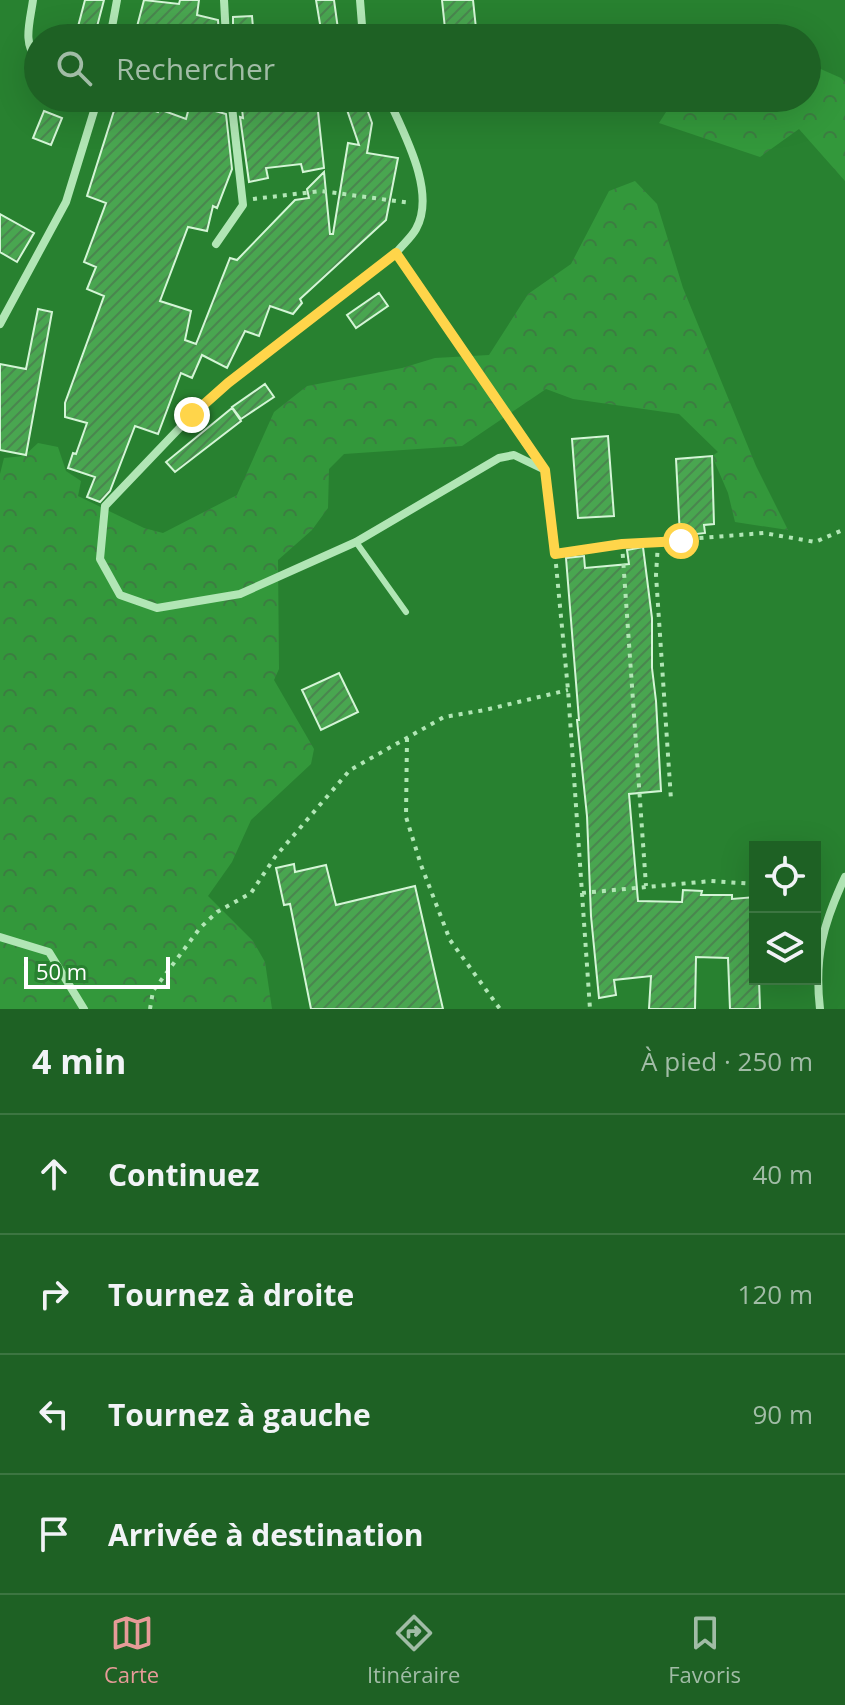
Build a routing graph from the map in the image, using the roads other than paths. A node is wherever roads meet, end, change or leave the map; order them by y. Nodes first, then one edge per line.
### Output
1 (33, 0) edge
2 (117, 0) edge
3 (224, 0) edge
4 (360, 0) edge
5 (30, 24) edge
6 (113, 24) edge
7 (225, 24) edge
8 (362, 24) edge
9 (94, 112) edge
10 (233, 112) edge
11 (394, 112) edge
12 (216, 244) dead end
13 (0, 324) edge
14 (525, 442) road end
15 (356, 542) junction
16 (406, 612) dead end
17 (845, 877) edge
18 (0, 937) edge
19 (84, 1009) edge
20 (820, 1009) edge

1 - 5 street
2 - 6 street
3 - 7 street
4 - 8 street
9 - 13 street
10 - 12 street
11 - 15 street
14 - 15 street
15 - 16 lane
17 - 20 street
18 - 19 street

